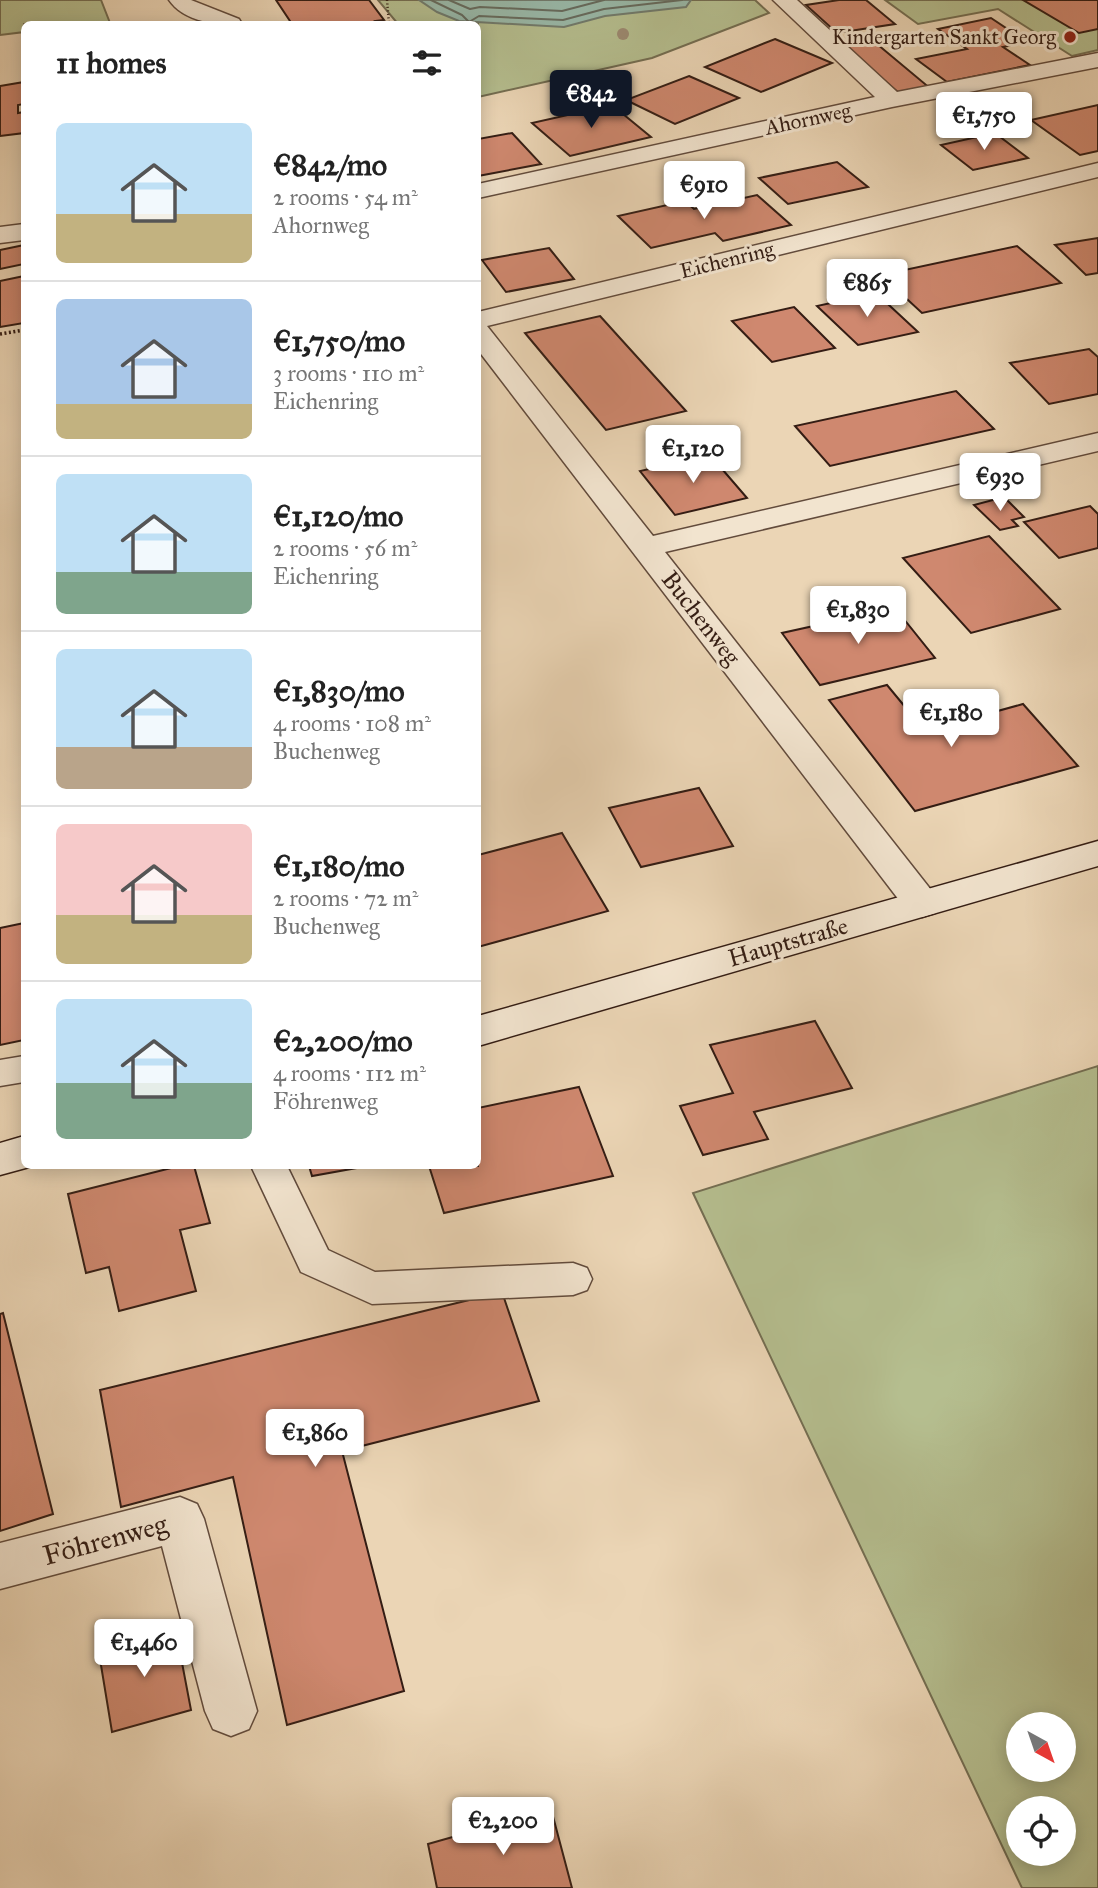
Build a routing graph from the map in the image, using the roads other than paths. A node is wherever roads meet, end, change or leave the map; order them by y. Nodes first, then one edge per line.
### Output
1 (180, 0) edge
2 (784, 0) edge
3 (224, 21) edge
4 (1098, 60) edge
5 (892, 100) junction
6 (1098, 170) edge
7 (481, 190) edge
8 (21, 232) edge
9 (0, 235) edge
10 (481, 319) edge
11 (481, 336) edge
12 (1098, 442) edge
13 (646, 547) junction
14 (1098, 853) edge
15 (922, 904) junction
16 (481, 1030) edge
17 (21, 1070) edge
18 (0, 1073) edge
19 (21, 1153) edge
20 (0, 1159) edge
21 (269, 1169) edge
22 (573, 1279) dead end
23 (0, 1566) edge
24 (231, 1711) dead end

1 - 3 street
2 - 5 street
4 - 5 street, Ahornweg
5 - 7 street, Ahornweg
6 - 10 street, Eichenring
8 - 9 street
11 - 13 street, Buchenweg
12 - 13 street
13 - 15 street, Buchenweg
14 - 15 street, Hauptstraße
15 - 16 street, Hauptstraße
17 - 18 lane
19 - 20 street
21 - 22 lane
23 - 24 street, Föhrenweg

